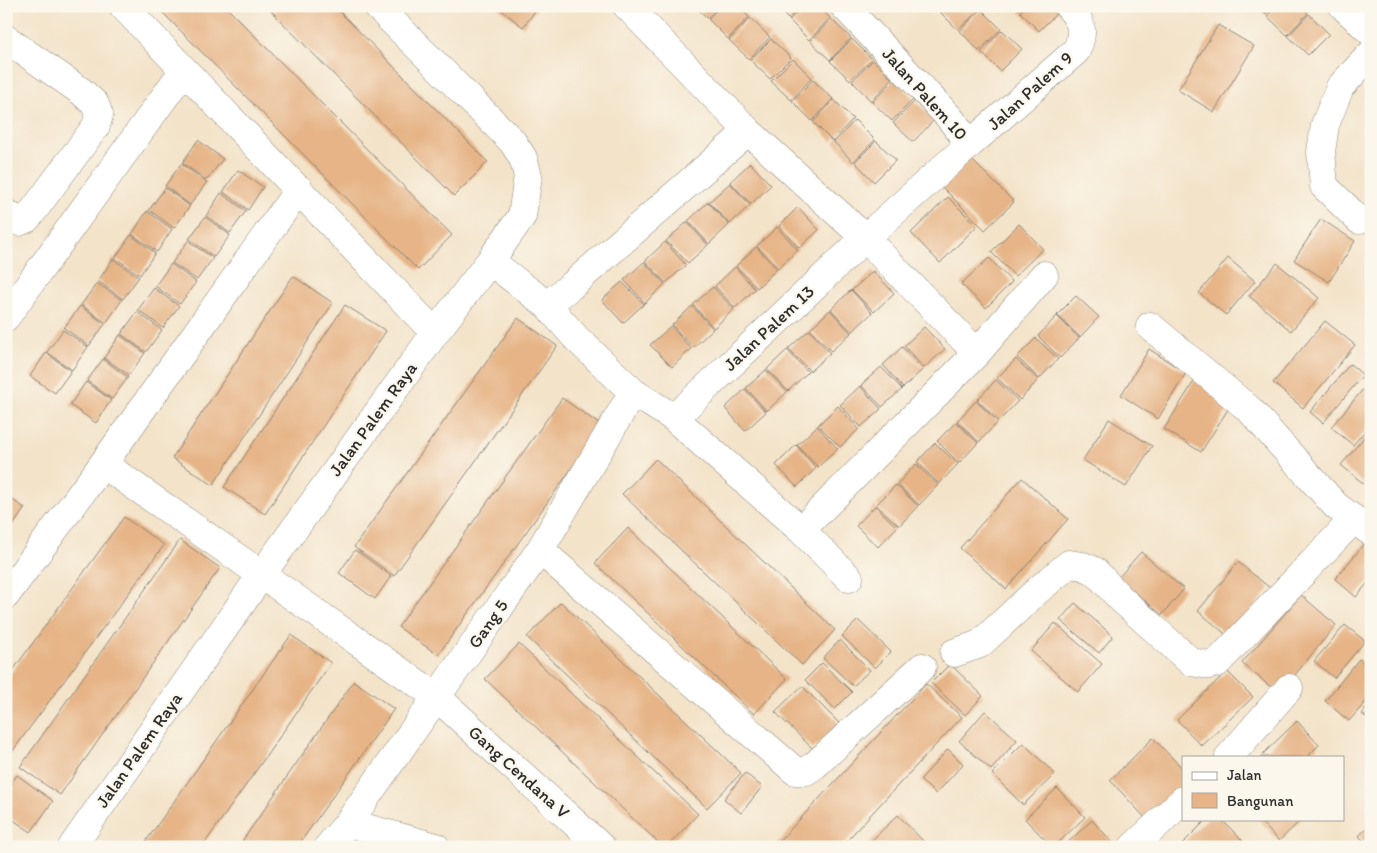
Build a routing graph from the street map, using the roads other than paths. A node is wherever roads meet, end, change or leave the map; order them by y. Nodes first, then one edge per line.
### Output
1 (123, 6) edge
2 (377, 6) edge
3 (627, 6) edge
4 (844, 6) edge
5 (1068, 6) edge
6 (1343, 6) edge
7 (1371, 32) edge
8 (6, 40) edge
9 (1371, 54) edge
10 (184, 70) junction
11 (748, 131) junction
12 (970, 144) junction
13 (299, 189) junction
14 (6, 213) edge
15 (1359, 220) dead end
16 (864, 238) junction
17 (490, 261) junction
18 (1044, 275) dead end
19 (547, 305) junction
20 (6, 317) edge
21 (1150, 326) dead end
22 (435, 333) junction
23 (977, 353) junction
24 (633, 392) junction
25 (674, 418) junction
26 (103, 464) junction
27 (1362, 526) edge
28 (801, 530) junction
29 (540, 550) junction
30 (262, 574) junction
31 (850, 578) dead end
32 (6, 596) edge
33 (954, 653) dead end
34 (922, 667) dead end
35 (1289, 688) dead end
36 (437, 697) junction
37 (1229, 756) edge
38 (1182, 801) edge
39 (348, 823) junction
40 (72, 847) edge
41 (328, 847) edge
42 (436, 847) edge
43 (601, 847) edge
44 (1133, 847) edge

1 - 10 street
2 - 17 street, Jalan Palem Raya
3 - 11 street
4 - 12 street, Jalan Palem 10
5 - 12 street, Jalan Palem 9
6 - 7 street
8 - 14 street
9 - 15 street
10 - 13 street
10 - 20 street
11 - 16 street
11 - 19 street
12 - 16 street, Jalan Palem 10
13 - 22 street
13 - 26 street
16 - 23 street
16 - 25 street, Jalan Palem 13
17 - 19 street
17 - 22 street, Jalan Palem Raya
18 - 23 street
19 - 24 street
21 - 27 street
22 - 30 street, Jalan Palem Raya
23 - 28 street
24 - 25 street
24 - 29 street, Gang 5
25 - 28 street
26 - 30 street, Gang Cendana V
26 - 32 street
27 - 33 street
28 - 31 street
29 - 34 street
29 - 36 street, Gang 5
30 - 36 street, Gang Cendana V
30 - 40 street, Jalan Palem Raya
35 - 37 street
36 - 39 street, Gang 5
36 - 43 street, Gang Cendana V
38 - 44 street
39 - 41 street, Gang 5
39 - 42 street

